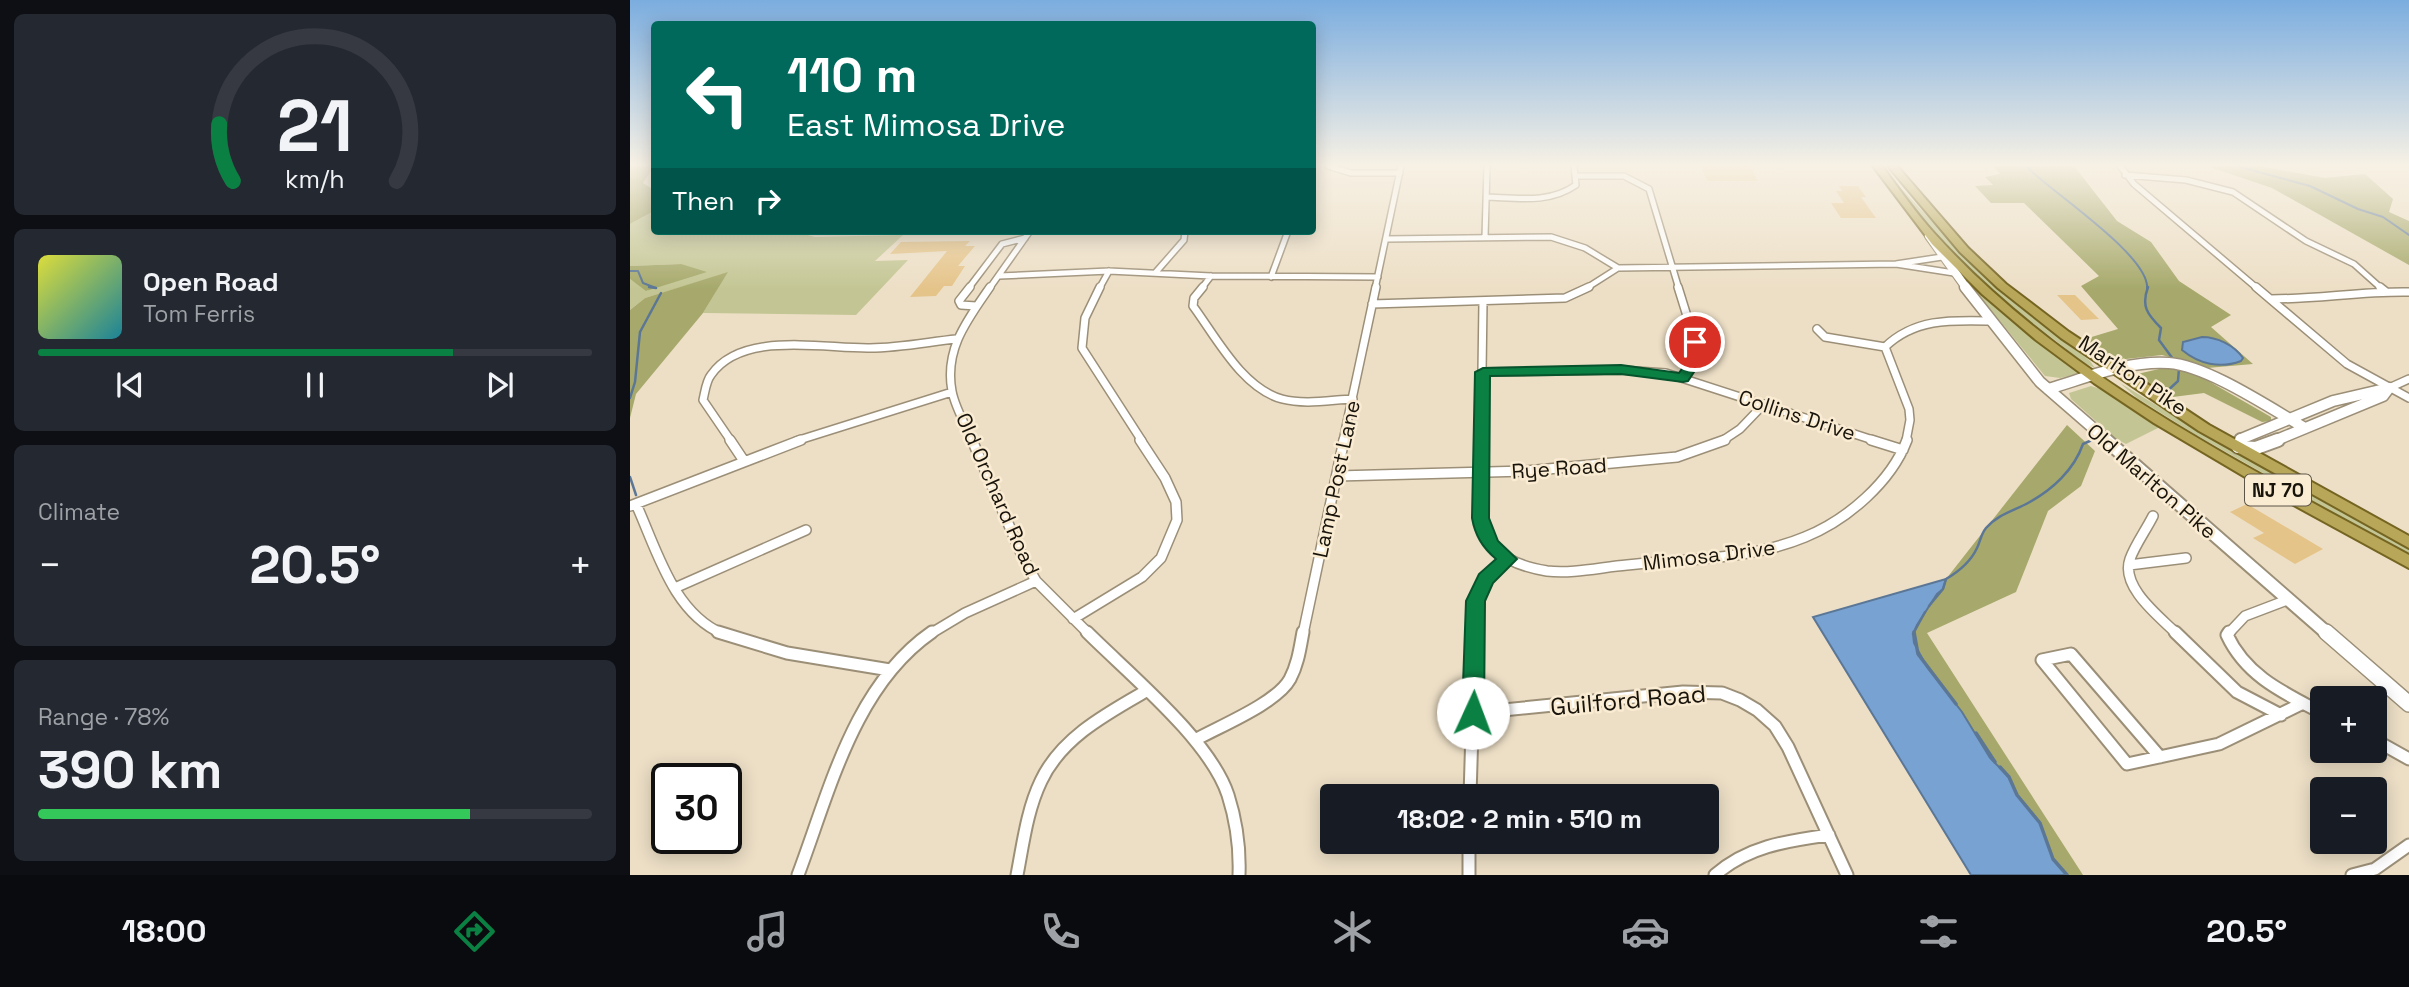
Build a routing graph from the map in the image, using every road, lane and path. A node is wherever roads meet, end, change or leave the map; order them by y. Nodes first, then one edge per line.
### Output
1 (1393, 207) edge
2 (1486, 207) edge
3 (1653, 207) edge
4 (1909, 207) edge
5 (1927, 207) edge
6 (2162, 207) edge
7 (2255, 207) edge
8 (1926, 230) junction
9 (1025, 235) edge
10 (1027, 235) edge
11 (1185, 235) edge
12 (1287, 235) edge
13 (1485, 237) junction
14 (1386, 239) junction
15 (1942, 257) junction
16 (1896, 264) junction
17 (1672, 267) junction
18 (1618, 268) junction
19 (1109, 271) junction
20 (1156, 272) junction
21 (1954, 272) junction
22 (999, 276) junction
23 (1211, 276) junction
24 (1271, 277) junction
25 (1378, 277) junction
26 (2385, 290) junction
27 (2409, 292) edge
28 (2271, 299) junction
29 (1483, 302) junction
30 (1372, 304) junction
31 (971, 306) junction
32 (1991, 321) junction
33 (1817, 329) dead end
34 (956, 339) junction
35 (1885, 347) junction
36 (2116, 371) junction
37 (1483, 372) junction
38 (1683, 377) junction
39 (2095, 377) junction
40 (2409, 379) edge
41 (2389, 388) junction
42 (2048, 389) junction
43 (952, 392) junction
44 (2409, 398) edge
45 (1353, 399) junction
46 (1764, 404) junction
47 (2290, 419) junction
48 (2305, 428) junction
49 (2239, 447) junction
50 (1903, 450) junction
51 (744, 461) junction
52 (1480, 473) junction
53 (1337, 476) junction
54 (633, 505) edge
55 (2153, 516) dead end
56 (806, 530) dead end
57 (2409, 543) edge
58 (2186, 558) dead end
59 (1507, 559) junction
60 (2409, 562) edge
61 (2129, 565) junction
62 (1036, 581) junction
63 (677, 587) junction
64 (2287, 600) junction
65 (1073, 619) junction
66 (890, 670) junction
67 (1146, 691) junction
68 (2303, 703) junction
69 (2409, 704) edge
70 (2310, 707) edge
71 (1473, 713) junction
72 (2281, 715) junction
73 (1195, 740) junction
74 (2387, 747) edge
75 (2160, 757) junction
76 (2409, 759) edge
77 (1470, 784) edge
78 (1829, 835) junction
79 (2409, 845) edge
80 (1469, 854) edge
81 (798, 875) edge
82 (1017, 875) edge
83 (1239, 875) edge
84 (1469, 875) edge
85 (1714, 875) edge
86 (1847, 875) edge
87 (2352, 875) edge

1 - 14 street, Lamp Post Lane
2 - 13 street
3 - 17 street
4 - 8 highway, Marlton Pike / NJ 70
5 - 36 highway, Marlton Pike / NJ 70
6 - 28 street
7 - 26 street
8 - 15 street, Old Marlton Pike
8 - 39 highway, Marlton Pike / NJ 70
9 - 31 street
10 - 22 street, Old Orchard Road
11 - 20 street
12 - 24 street
13 - 14 street
13 - 18 street
14 - 25 street, Lamp Post Lane
15 - 16 street
15 - 21 street, Old Marlton Pike
16 - 17 street
16 - 21 street
17 - 18 street
17 - 38 street
18 - 29 street
19 - 20 street
19 - 22 street
19 - 65 street
20 - 23 street
21 - 32 street, Old Marlton Pike
22 - 31 street, Old Orchard Road
23 - 24 street
23 - 45 street
24 - 25 street
25 - 30 street, Lamp Post Lane
26 - 27 street
26 - 28 street
28 - 41 street
29 - 30 street
29 - 37 street
30 - 45 street, Lamp Post Lane
31 - 34 street, Old Orchard Road
32 - 35 street
32 - 42 street, Old Marlton Pike
33 - 35 street
34 - 43 street, Old Orchard Road
34 - 51 street
35 - 50 street, Mimosa Drive
36 - 39 street
36 - 47 street
36 - 49 highway, Marlton Pike / NJ 70
37 - 38 street, Collins Drive
37 - 52 street
38 - 46 street, Collins Drive
39 - 42 street
39 - 60 highway, Marlton Pike / NJ 70
40 - 41 street
41 - 44 street
41 - 47 street
41 - 48 street
42 - 64 street, Old Marlton Pike
43 - 51 street
43 - 62 street, Old Orchard Road
45 - 53 street, Lamp Post Lane
46 - 50 street, Collins Drive
46 - 52 street, Rye Road
47 - 48 street
47 - 49 street
48 - 49 street
49 - 57 highway, Marlton Pike / NJ 70
50 - 59 street, Mimosa Drive
51 - 54 street
52 - 53 street, Rye Road
52 - 59 street
53 - 73 street, Lamp Post Lane
54 - 63 street
55 - 61 street
56 - 63 street
58 - 61 street
59 - 71 street
61 - 72 street
62 - 65 street, Old Orchard Road
62 - 66 street
63 - 66 street
64 - 68 street
64 - 69 street, Old Marlton Pike
65 - 67 street, Old Orchard Road
66 - 81 street
67 - 73 street, Old Orchard Road
67 - 82 street
68 - 70 street
68 - 72 street
71 - 77 street
71 - 78 street, Guilford Road
72 - 75 street
73 - 83 street, Old Orchard Road
74 - 76 street
75 - 75 street
78 - 85 street
78 - 86 street, Guilford Road
79 - 87 street
80 - 84 street

